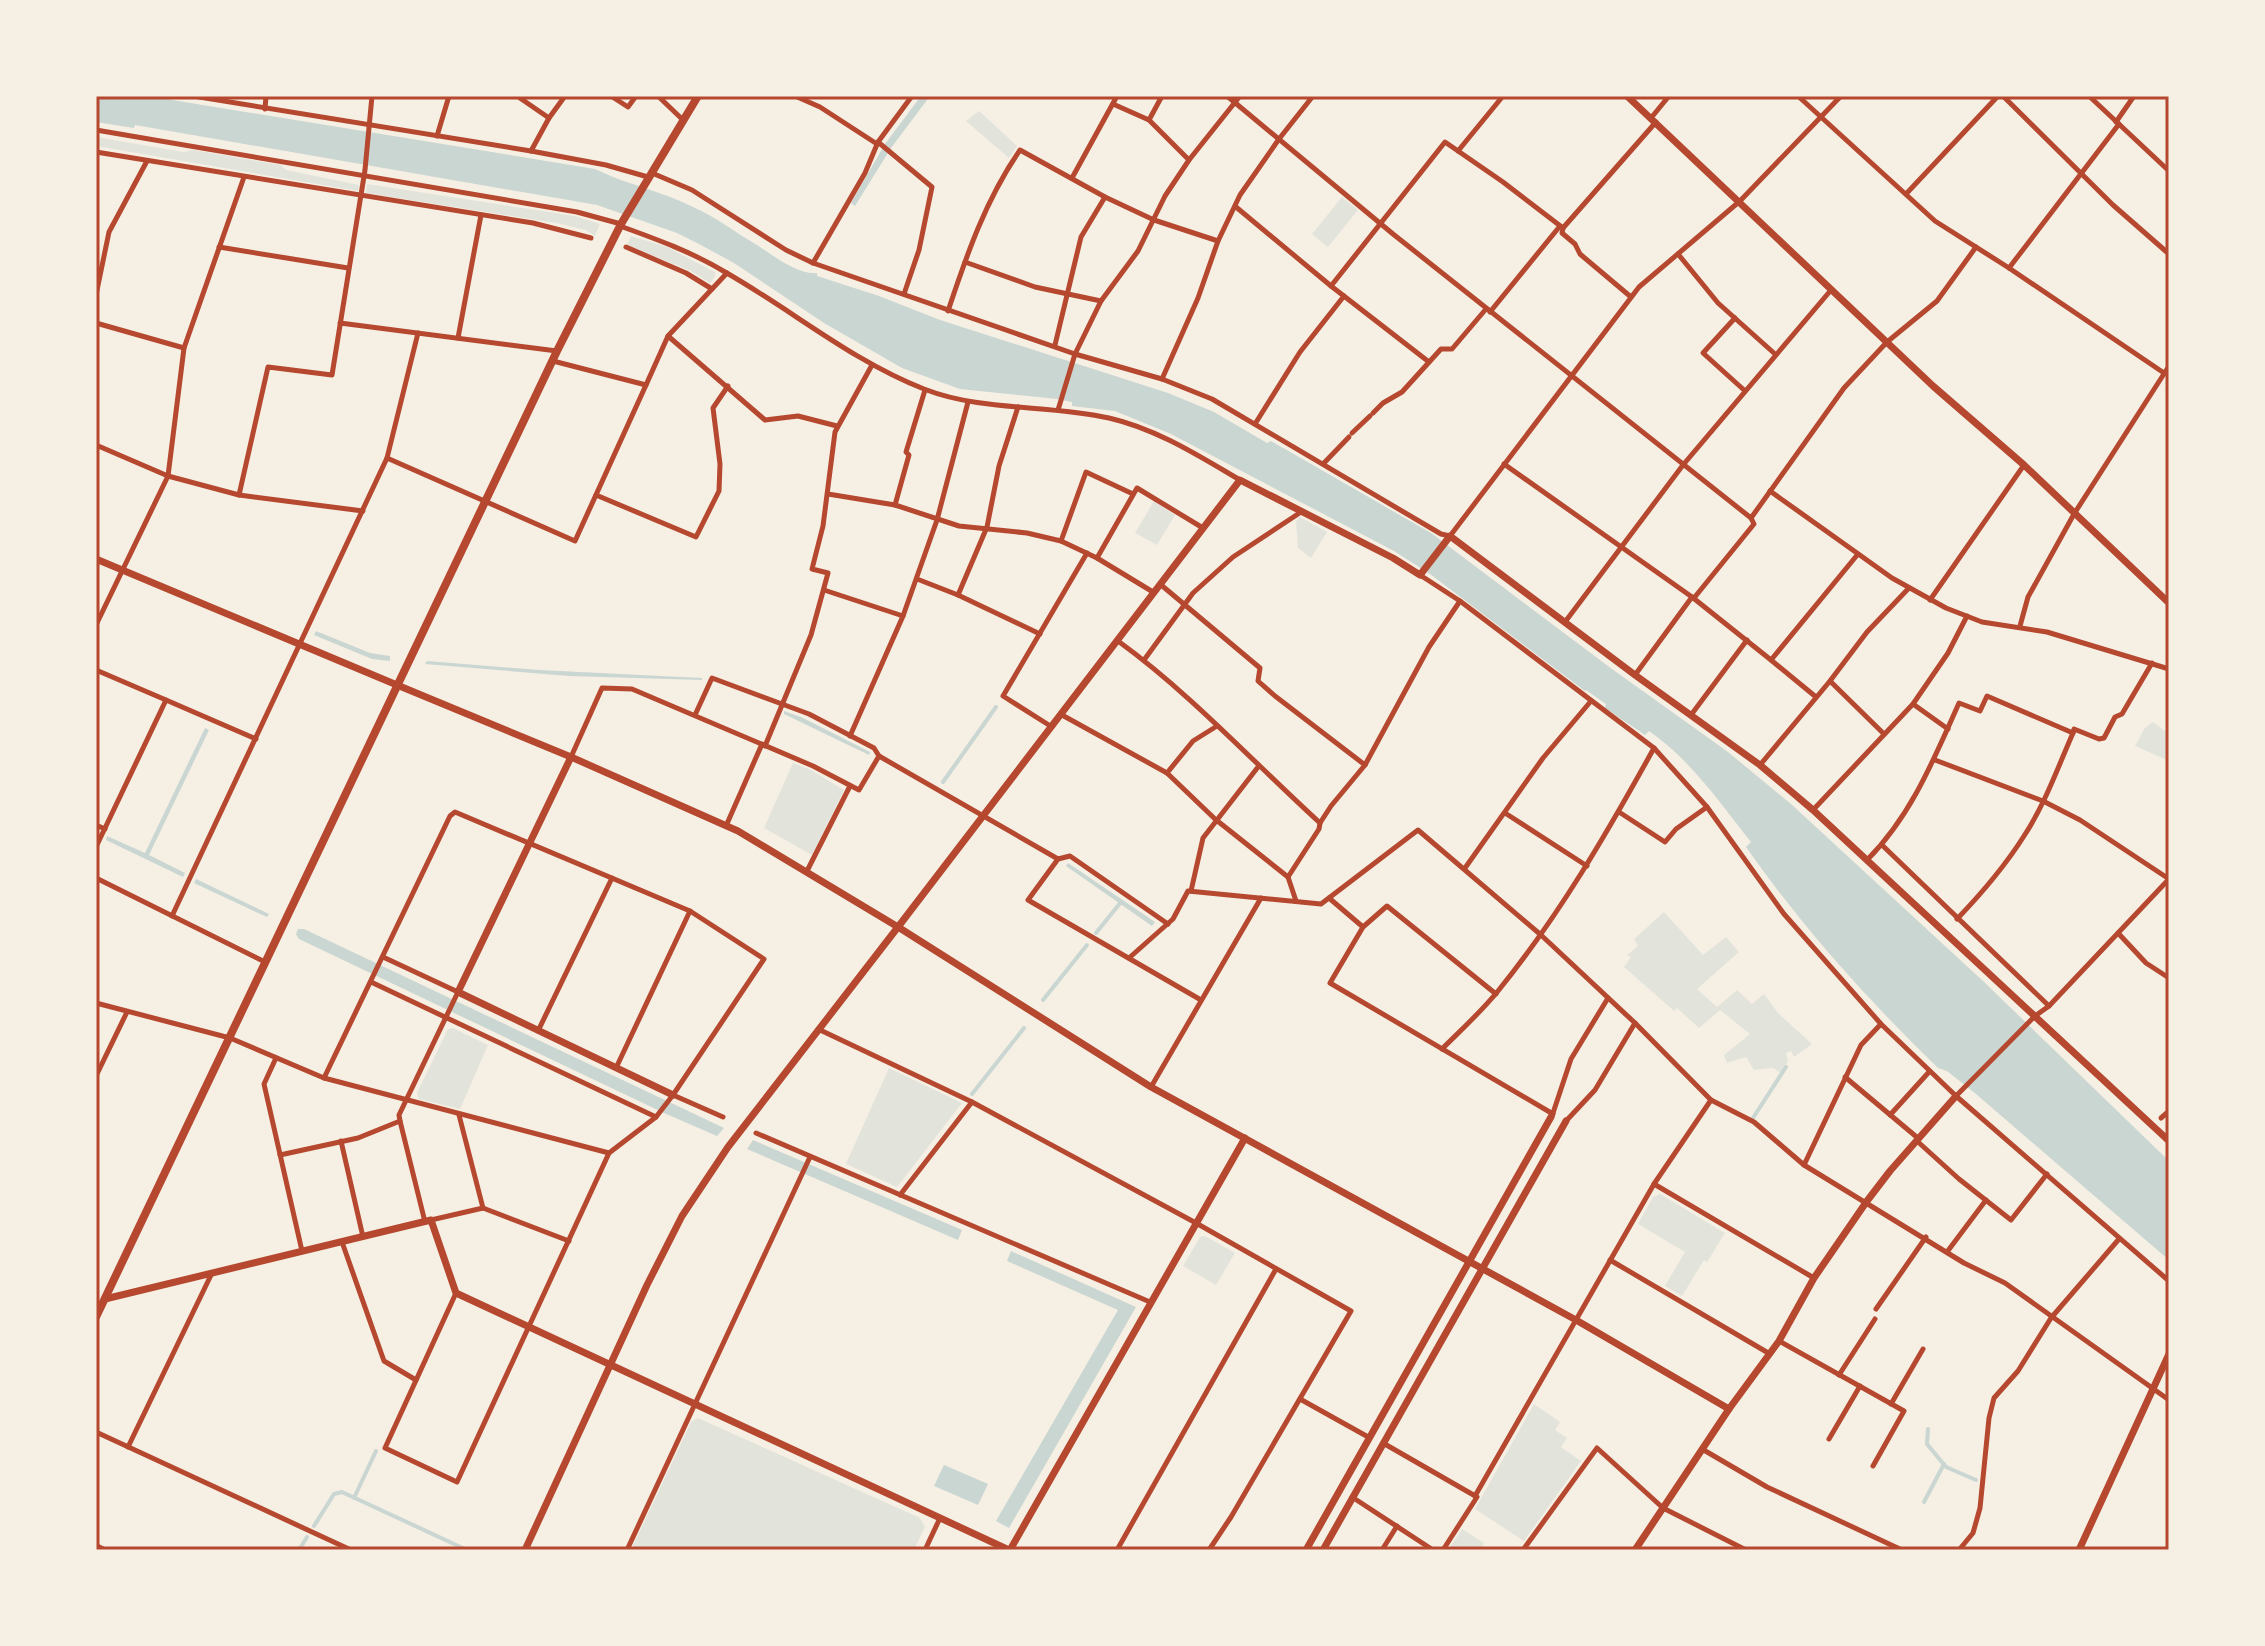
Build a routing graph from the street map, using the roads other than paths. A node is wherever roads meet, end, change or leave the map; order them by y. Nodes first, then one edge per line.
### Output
1 (193, 96) edge
2 (266, 96) edge
3 (372, 96) edge
4 (449, 96) edge
5 (517, 96) edge
6 (565, 96) edge
7 (611, 96) edge
8 (636, 96) edge
9 (658, 96) edge
10 (698, 96) edge
11 (795, 96) edge
12 (912, 96) edge
13 (1117, 96) edge
14 (1162, 96) edge
15 (1227, 96) edge
16 (1240, 96) edge
17 (1313, 96) edge
18 (1503, 96) edge
19 (1627, 96) edge
20 (1669, 96) edge
21 (1798, 96) edge
22 (1841, 96) edge
23 (2000, 96) edge
24 (2089, 96) edge
25 (2134, 96) edge
26 (1235, 102) junction
27 (1113, 104) junction
28 (265, 109) junction
29 (1821, 117) junction
30 (549, 118) junction
31 (683, 120) junction
32 (1149, 120) junction
33 (1653, 120) junction
34 (2117, 123) junction
35 (370, 128) junction
36 (96, 130) edge
37 (437, 136) junction
38 (1279, 139) junction
39 (879, 144) junction
40 (531, 151) junction
41 (1458, 151) junction
42 (96, 152) edge
43 (1189, 160) junction
44 (147, 161) junction
45 (2169, 171) edge
46 (364, 172) junction
47 (2082, 174) junction
48 (244, 177) junction
49 (647, 178) junction
50 (1072, 178) junction
51 (1906, 194) junction
52 (359, 196) junction
53 (1105, 197) junction
54 (1740, 201) junction
55 (1236, 207) junction
56 (481, 215) junction
57 (1154, 220) junction
58 (620, 225) junction
59 (1381, 225) junction
60 (1562, 227) junction
61 (591, 238) dead end
62 (1218, 241) junction
63 (219, 247) junction
64 (626, 247) dead end
65 (1976, 247) junction
66 (1678, 254) junction
67 (2169, 254) edge
68 (965, 262) junction
69 (813, 263) junction
70 (348, 268) junction
71 (2009, 268) junction
72 (727, 273) junction
73 (1331, 286) junction
74 (712, 289) junction
75 (1831, 290) junction
76 (1068, 292) junction
77 (904, 294) junction
78 (96, 295) edge
79 (1344, 296) junction
80 (1631, 297) junction
81 (1101, 301) junction
82 (1488, 310) junction
83 (948, 311) junction
84 (1735, 318) junction
85 (96, 323) edge
86 (340, 323) junction
87 (418, 333) junction
88 (668, 336) junction
89 (458, 338) junction
90 (1887, 342) junction
91 (1055, 345) junction
92 (184, 348) junction
93 (557, 351) junction
94 (1075, 354) junction
95 (1775, 354) junction
96 (553, 361) junction
97 (1429, 362) junction
98 (872, 365) junction
99 (2169, 366) edge
100 (2164, 373) junction
101 (1571, 377) junction
102 (1162, 379) junction
103 (646, 385) junction
104 (728, 386) junction
105 (925, 390) junction
106 (1744, 390) junction
107 (968, 402) junction
108 (1018, 407) junction
109 (1059, 408) junction
110 (1255, 424) junction
111 (837, 426) junction
112 (96, 445) edge
113 (387, 458) junction
114 (1323, 464) junction
115 (1504, 464) junction
116 (1683, 465) junction
117 (2024, 465) junction
118 (168, 476) junction
119 (1240, 480) junction
120 (1770, 491) junction
121 (828, 494) junction
122 (1133, 494) junction
123 (239, 495) junction
124 (596, 495) junction
125 (486, 502) junction
126 (895, 505) junction
127 (363, 511) junction
128 (1301, 512) junction
129 (2074, 514) junction
130 (1751, 518) junction
131 (937, 520) junction
132 (987, 527) junction
133 (1203, 528) junction
134 (1450, 536) junction
135 (1061, 541) junction
136 (1622, 547) junction
137 (1087, 553) junction
138 (1858, 554) junction
139 (1097, 558) junction
140 (96, 559) edge
141 (122, 570) junction
142 (1421, 574) junction
143 (916, 578) junction
144 (1159, 584) junction
145 (1908, 589) junction
146 (824, 590) junction
147 (1153, 592) junction
148 (958, 595) junction
149 (1693, 597) junction
150 (1930, 600) junction
151 (1460, 601) junction
152 (2169, 603) edge
153 (1184, 604) junction
154 (903, 616) junction
155 (1967, 616) junction
156 (1565, 622) junction
157 (96, 625) edge
158 (2020, 626) junction
159 (1040, 634) junction
160 (1747, 640) junction
161 (1118, 641) junction
162 (301, 645) junction
163 (1144, 660) junction
164 (1771, 660) junction
165 (2152, 663) junction
166 (2169, 669) edge
167 (96, 670) edge
168 (1635, 675) junction
169 (1830, 681) junction
170 (397, 685) junction
171 (1816, 697) junction
172 (166, 700) junction
173 (1591, 701) junction
174 (1913, 704) junction
175 (783, 705) junction
176 (695, 715) junction
177 (1062, 715) junction
178 (1691, 715) junction
179 (1217, 726) junction
180 (1052, 727) junction
181 (1948, 729) junction
182 (2073, 733) junction
183 (1884, 734) junction
184 (850, 736) junction
185 (256, 739) junction
186 (763, 745) junction
187 (1654, 748) junction
188 (879, 756) junction
189 (571, 757) junction
190 (1935, 760) junction
191 (1365, 765) junction
192 (1760, 765) junction
193 (1258, 767) junction
194 (1167, 773) junction
195 (850, 785) junction
196 (2043, 801) junction
197 (1707, 807) junction
198 (1813, 810) junction
199 (1619, 812) junction
200 (1505, 813) junction
201 (984, 816) junction
202 (1215, 819) junction
203 (1320, 823) junction
204 (96, 825) edge
205 (726, 826) junction
206 (105, 829) junction
207 (531, 844) junction
208 (1882, 845) junction
209 (96, 847) edge
210 (1058, 859) junction
211 (1867, 860) junction
212 (1587, 866) junction
213 (1465, 868) junction
214 (807, 871) junction
215 (1288, 877) junction
216 (96, 878) edge
217 (612, 878) junction
218 (2169, 879) edge
219 (1191, 891) junction
220 (1261, 898) junction
221 (1329, 898) junction
222 (1296, 901) junction
223 (690, 911) junction
224 (172, 916) junction
225 (1957, 919) junction
226 (1168, 924) junction
227 (898, 927) junction
228 (1363, 927) junction
229 (2118, 933) junction
230 (1541, 935) junction
231 (1129, 958) junction
232 (382, 960) junction
233 (265, 962) junction
234 (2169, 978) edge
235 (372, 979) junction
236 (1496, 994) junction
237 (456, 996) junction
238 (1608, 998) junction
239 (1201, 1000) junction
240 (96, 1003) edge
241 (2049, 1006) junction
242 (127, 1012) junction
243 (445, 1018) junction
244 (2033, 1018) junction
245 (1635, 1023) junction
246 (1881, 1024) junction
247 (818, 1029) junction
248 (538, 1031) junction
249 (230, 1038) junction
250 (1442, 1049) junction
251 (276, 1058) junction
252 (99, 1064) edge
253 (616, 1068) junction
254 (1929, 1072) junction
255 (96, 1076) edge
256 (1845, 1077) junction
257 (324, 1078) junction
258 (1151, 1087) junction
259 (1959, 1093) junction
260 (671, 1098) junction
261 (406, 1100) junction
262 (1711, 1100) junction
263 (972, 1102) junction
264 (2169, 1111) edge
265 (657, 1114) junction
266 (459, 1115) junction
267 (1890, 1115) junction
268 (1552, 1116) junction
269 (723, 1117) dead end
270 (2161, 1118) dead end
271 (400, 1121) junction
272 (1566, 1121) joint
273 (756, 1133) dead end
274 (1245, 1138) junction
275 (1918, 1140) junction
276 (341, 1141) junction
277 (2169, 1141) edge
278 (609, 1153) junction
279 (280, 1155) junction
280 (808, 1159) junction
281 (1804, 1165) junction
282 (2047, 1174) junction
283 (1654, 1184) junction
284 (900, 1195) junction
285 (1986, 1200) junction
286 (1867, 1201) junction
287 (483, 1208) junction
288 (428, 1221) junction
289 (1196, 1223) junction
290 (363, 1237) junction
291 (1926, 1237) junction
292 (2119, 1239) junction
293 (569, 1241) junction
294 (342, 1242) junction
295 (302, 1251) junction
296 (1947, 1252) junction
297 (1610, 1260) junction
298 (1470, 1261) junction
299 (1482, 1268) junction
300 (1276, 1269) junction
301 (212, 1273) junction
302 (1814, 1278) junction
303 (2169, 1281) edge
304 (456, 1293) junction
305 (100, 1300) edge
306 (1150, 1302) junction
307 (1876, 1309) dead end
308 (96, 1317) edge
309 (2051, 1318) junction
310 (1875, 1319) dead end
311 (1576, 1320) junction
312 (529, 1327) junction
313 (1779, 1341) junction
314 (1923, 1349) dead end
315 (1770, 1354) junction
316 (2169, 1354) edge
317 (611, 1365) junction
318 (1839, 1375) junction
319 (416, 1380) junction
320 (1860, 1386) junction
321 (2153, 1388) junction
322 (1300, 1399) junction
323 (2169, 1400) edge
324 (695, 1404) junction
325 (1891, 1404) junction
326 (1729, 1409) junction
327 (96, 1432) edge
328 (1370, 1438) junction
329 (1829, 1439) dead end
330 (1383, 1443) junction
331 (128, 1447) junction
332 (1702, 1449) junction
333 (1873, 1466) dead end
334 (1475, 1496) junction
335 (1352, 1497) junction
336 (1663, 1508) junction
337 (940, 1518) junction
338 (1397, 1526) junction
339 (96, 1547) edge
340 (102, 1550) edge
341 (351, 1550) edge
342 (525, 1550) edge
343 (627, 1550) edge
344 (925, 1550) edge
345 (1008, 1550) edge
346 (1117, 1550) edge
347 (1209, 1550) edge
348 (1306, 1550) edge
349 (1323, 1550) edge
350 (1382, 1550) edge
351 (1433, 1550) edge
352 (1443, 1550) edge
353 (1523, 1550) edge
354 (1635, 1550) edge
355 (1746, 1550) edge
356 (1902, 1550) edge
357 (1959, 1550) edge
358 (2079, 1550) edge

1 - 28 street
2 - 28 street
3 - 35 street
4 - 37 street
5 - 30 street
6 - 30 street
7 - 8 street
9 - 31 street
10 - 31 main road
11 - 39 street
12 - 39 street
13 - 27 street
14 - 32 street
15 - 26 street
16 - 26 street
17 - 38 street
18 - 41 street
19 - 33 street
20 - 33 street
21 - 29 street
22 - 29 street
23 - 47 street
23 - 51 street
24 - 34 street
25 - 34 street
26 - 38 street
26 - 43 street
27 - 32 street
27 - 50 street
28 - 35 street
29 - 51 street
29 - 54 street
30 - 40 street
31 - 49 main road
32 - 43 street
33 - 54 street
33 - 60 street
34 - 45 street
34 - 47 street
35 - 37 street
35 - 46 street
36 - 46 street
37 - 40 street
38 - 55 street
38 - 59 street
39 - 69 street
39 - 77 street
40 - 49 street
41 - 59 street
41 - 60 street
42 - 44 street
43 - 57 street
44 - 48 street
44 - 78 street
46 - 52 street
46 - 58 street
47 - 67 street
47 - 71 street
48 - 52 street
48 - 63 street
49 - 58 main road
49 - 69 street
50 - 53 street
50 - 68 street
51 - 65 street
52 - 56 street
52 - 70 street
53 - 57 street
53 - 76 street
54 - 66 street
54 - 75 street
55 - 62 street
55 - 73 street
56 - 61 street
56 - 89 street
57 - 62 street
57 - 81 street
58 - 72 street
58 - 93 main road
59 - 73 street
59 - 82 street
60 - 80 street
60 - 82 street
62 - 102 street
63 - 70 street
63 - 92 street
64 - 74 street
65 - 71 street
65 - 90 street
66 - 80 street
66 - 84 street
68 - 76 street
68 - 83 street
69 - 77 street
70 - 86 street
71 - 100 street
72 - 74 street
72 - 98 street
73 - 79 street
74 - 88 street
75 - 90 street
75 - 95 street
76 - 81 street
76 - 91 street
77 - 83 street
79 - 97 street
79 - 110 street
80 - 101 street
81 - 94 street
82 - 97 street
82 - 101 street
83 - 91 street
84 - 95 street
84 - 106 street
85 - 92 street
86 - 87 street
86 - 123 street
87 - 89 street
87 - 113 street
88 - 103 street
88 - 104 street
89 - 93 street
90 - 117 street
90 - 120 street
91 - 94 street
92 - 118 street
93 - 96 main road
94 - 102 street
94 - 109 street
95 - 106 street
96 - 103 street
96 - 125 main road
97 - 114 street
98 - 105 street
98 - 111 street
99 - 100 street
100 - 129 street
101 - 115 street
101 - 116 street
102 - 110 street
103 - 124 street
104 - 111 street
104 - 124 street
105 - 107 street
105 - 126 street
106 - 116 street
107 - 108 street
107 - 131 street
108 - 109 street
108 - 132 street
109 - 119 street
110 - 114 street
111 - 121 street
112 - 118 street
113 - 125 street
113 - 127 street
114 - 134 street
115 - 134 street
115 - 136 street
116 - 130 street
116 - 136 street
117 - 129 street
117 - 150 street
118 - 123 street
118 - 141 street
119 - 128 street
119 - 133 street
120 - 130 street
120 - 138 street
121 - 126 street
121 - 146 street
122 - 133 street
122 - 135 street
122 - 139 street
123 - 127 street
124 - 125 street
125 - 170 main road
126 - 131 street
127 - 162 street
128 - 142 street
128 - 153 street
129 - 152 street
129 - 158 street
130 - 149 street
131 - 132 street
131 - 143 street
132 - 135 street
132 - 148 street
133 - 144 street
134 - 142 street
134 - 156 street
135 - 137 street
136 - 149 street
136 - 156 street
137 - 139 street
137 - 159 street
138 - 145 street
138 - 164 street
139 - 147 street
140 - 141 street
141 - 157 street
141 - 162 street
142 - 151 street
143 - 148 street
143 - 154 street
144 - 147 street
144 - 153 street
145 - 150 street
145 - 169 street
146 - 154 street
146 - 175 street
147 - 161 street
148 - 159 street
149 - 160 street
149 - 168 street
150 - 155 street
151 - 173 street
151 - 191 street
153 - 163 street
153 - 191 street
154 - 184 street
155 - 158 street
155 - 174 street
156 - 168 street
158 - 165 street
159 - 180 street
160 - 164 street
160 - 178 street
161 - 163 street
161 - 177 street
162 - 170 street
162 - 185 street
163 - 179 street
164 - 171 street
165 - 166 street
165 - 182 street
167 - 172 street
168 - 178 street
169 - 171 street
169 - 183 street
170 - 189 street
170 - 233 main road
171 - 192 street
172 - 185 street
172 - 206 street
173 - 187 street
173 - 200 street
174 - 181 street
174 - 183 street
175 - 176 street
175 - 184 street
175 - 186 street
176 - 186 street
176 - 189 street
177 - 180 street
177 - 194 street
178 - 192 street
179 - 193 street
179 - 194 street
180 - 201 street
181 - 182 street
181 - 190 street
182 - 196 street
183 - 198 street
184 - 188 street
185 - 224 street
186 - 195 street
186 - 205 street
187 - 197 street
187 - 199 street
188 - 195 street
188 - 201 street
189 - 205 street
189 - 207 street
190 - 196 street
190 - 208 street
191 - 203 street
192 - 198 street
193 - 202 street
193 - 203 street
194 - 202 street
195 - 214 street
196 - 218 street
196 - 225 street
197 - 199 street
197 - 246 street
198 - 211 street
199 - 212 street
200 - 212 street
200 - 213 street
201 - 210 street
201 - 227 street
202 - 215 street
202 - 219 street
203 - 215 street
204 - 206 street
205 - 214 street
206 - 209 street
207 - 217 street
207 - 232 street
207 - 237 street
208 - 211 street
208 - 225 street
210 - 226 street
210 - 231 street
211 - 244 street
212 - 230 street
213 - 221 street
213 - 230 street
214 - 227 street
215 - 222 street
216 - 224 street
217 - 223 street
217 - 248 street
218 - 229 street
219 - 220 street
219 - 226 street
220 - 222 street
220 - 239 street
221 - 222 street
221 - 228 street
223 - 253 street
223 - 260 street
224 - 233 street
225 - 241 street
226 - 231 street
227 - 247 street
227 - 258 street
228 - 236 street
228 - 250 street
229 - 234 street
229 - 241 street
230 - 236 street
230 - 238 street
231 - 239 street
232 - 235 street
232 - 237 street
233 - 249 main road
235 - 243 street
235 - 257 street
236 - 250 street
237 - 243 street
237 - 248 street
238 - 245 street
238 - 268 street
239 - 258 street
240 - 242 street
241 - 244 street
242 - 249 street
242 - 252 street
243 - 261 street
243 - 265 street
244 - 259 street
244 - 277 street
245 - 262 street
245 - 272 street
246 - 254 street
246 - 256 street
247 - 263 street
247 - 317 street
248 - 253 street
249 - 251 street
249 - 305 main road
250 - 268 street
251 - 257 street
251 - 279 street
252 - 255 street
253 - 260 street
254 - 259 street
254 - 267 street
256 - 267 street
256 - 281 street
257 - 261 street
258 - 274 street
259 - 275 street
259 - 282 street
260 - 265 street
260 - 269 street
261 - 266 street
261 - 271 street
262 - 281 street
262 - 283 street
263 - 284 street
263 - 289 street
264 - 270 street
265 - 278 street
266 - 278 street
266 - 287 street
267 - 275 street
268 - 298 street
271 - 276 street
271 - 288 street
272 - 299 street
273 - 280 street
274 - 289 street
274 - 298 street
275 - 285 street
275 - 286 street
276 - 279 street
276 - 290 street
278 - 293 street
279 - 295 street
280 - 284 street
280 - 324 street
281 - 286 street
282 - 285 street
282 - 292 street
283 - 297 street
283 - 302 street
284 - 306 street
285 - 296 street
286 - 291 street
286 - 302 street
287 - 288 street
287 - 293 street
288 - 290 street
288 - 304 street
289 - 300 street
289 - 306 street
290 - 294 street
291 - 296 street
291 - 307 street
292 - 303 street
292 - 309 street
293 - 312 street
294 - 295 street
294 - 319 street
295 - 301 street
296 - 309 street
297 - 311 street
297 - 315 street
298 - 299 street
298 - 328 street
299 - 311 street
299 - 330 street
300 - 322 street
300 - 346 street
301 - 305 street
301 - 331 street
302 - 313 street
304 - 312 street
304 - 319 street
305 - 308 main road
306 - 345 street
309 - 321 street
309 - 357 street
310 - 318 street
311 - 326 street
311 - 334 street
312 - 317 street
312 - 319 street
313 - 315 street
313 - 318 street
314 - 325 street
315 - 326 street
316 - 321 street
317 - 324 street
317 - 342 street
318 - 320 street
320 - 325 street
320 - 329 street
321 - 323 street
321 - 358 street
322 - 328 street
322 - 347 street
324 - 337 street
324 - 343 street
325 - 333 street
326 - 332 street
327 - 331 street
328 - 348 street
330 - 334 street
330 - 335 street
331 - 341 street
332 - 336 street
332 - 356 street
334 - 352 street
335 - 338 street
335 - 349 street
336 - 353 street
336 - 354 street
336 - 355 street
337 - 344 street
337 - 345 street
338 - 350 street
338 - 351 street
339 - 340 main road

